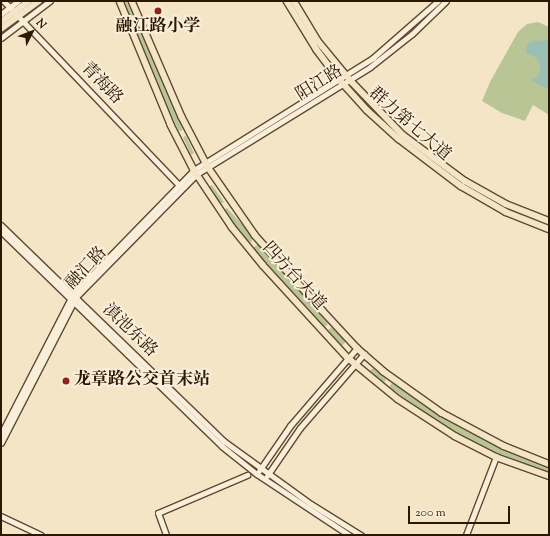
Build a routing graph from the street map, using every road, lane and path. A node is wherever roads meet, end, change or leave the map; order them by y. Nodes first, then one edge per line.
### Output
1 (4, 1) edge
2 (18, 1) edge
3 (50, 1) edge
4 (120, 1) edge
5 (132, 1) edge
6 (287, 1) edge
7 (294, 1) edge
8 (438, 1) edge
9 (446, 1) edge
10 (34, 2) edge
11 (14, 11) junction
12 (1, 14) edge
13 (27, 17) junction
14 (22, 20) junction
15 (1, 22) edge
16 (1, 29) edge
17 (1, 38) edge
18 (346, 76) junction
19 (350, 81) junction
20 (343, 82) junction
21 (206, 164) junction
22 (196, 172) junction
23 (179, 185) junction
24 (549, 222) edge
25 (1, 224) edge
26 (549, 229) edge
27 (1, 231) edge
28 (73, 298) junction
29 (357, 348) junction
30 (364, 354) junction
31 (348, 358) junction
32 (355, 364) junction
33 (1, 434) edge
34 (1, 443) edge
35 (496, 457) junction
36 (549, 464) edge
37 (261, 469) junction
38 (258, 474) junction
39 (268, 474) junction
40 (247, 475) dead end
41 (549, 476) edge
42 (265, 479) junction
43 (1, 516) edge
44 (41, 535) edge
45 (166, 535) edge
46 (349, 535) edge
47 (361, 535) edge
48 (466, 535) edge

1 - 11 street, 青海路
2 - 11 street
3 - 13 street
4 - 22 main road, 四方台大道
5 - 21 main road, 四方台大道
6 - 20 main road, 群力第七大道
7 - 18 main road, 群力第七大道
8 - 18 street, 阳江路
9 - 19 street, 阳江路
10 - 11 main road
10 - 13 street
11 - 12 street
11 - 14 street, 青海路
11 - 15 main road
11 - 16 main road
13 - 14 street
14 - 17 street
14 - 23 street, 青海路
18 - 19 main road, 群力第七大道
18 - 20 street, 阳江路
19 - 20 street, 阳江路
19 - 24 main road, 群力第七大道
20 - 21 street, 阳江路
20 - 26 main road, 群力第七大道
21 - 22 street, 阳江路
21 - 29 main road, 四方台大道
22 - 23 street, 融汇路
22 - 28 street, 融汇路
22 - 31 main road, 四方台大道
23 - 28 street, 融汇路
25 - 28 street, 滇池东路
27 - 28 street, 滇池东路
28 - 33 street, 融汇路
28 - 34 street, 融汇路
28 - 37 street, 滇池东路
28 - 38 street, 滇池东路
29 - 30 main road, 四方台大道
29 - 31 street
30 - 32 street
30 - 36 main road, 四方台大道
31 - 32 main road, 四方台大道
31 - 37 street
32 - 35 main road, 四方台大道
32 - 39 street
35 - 41 main road, 四方台大道
35 - 48 street
37 - 38 street
37 - 39 street, 滇池东路
38 - 42 street, 滇池东路
39 - 42 street
39 - 47 street, 滇池东路
40 - 45 street
42 - 46 street, 滇池东路
43 - 44 street

